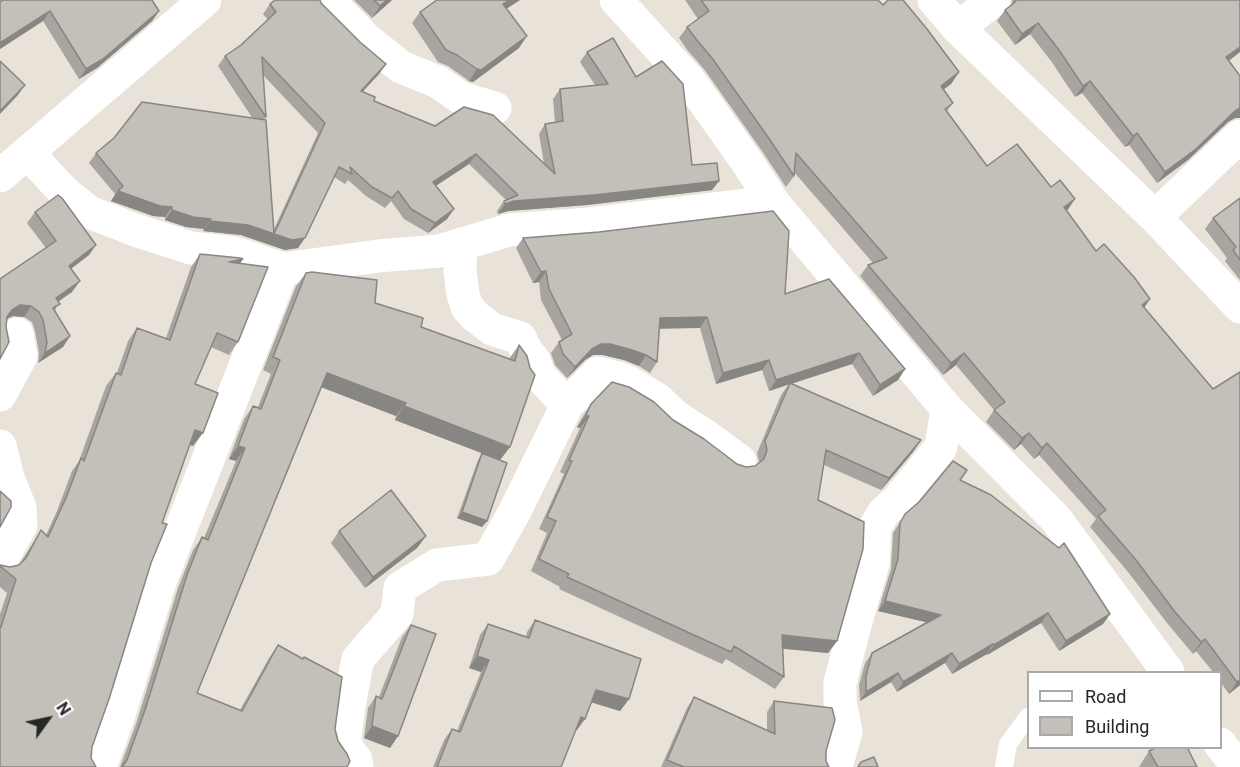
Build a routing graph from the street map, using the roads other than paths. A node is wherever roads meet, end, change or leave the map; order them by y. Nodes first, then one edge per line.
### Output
1 (204, 0) edge
2 (328, 0) edge
3 (616, 0) edge
4 (934, 0) edge
5 (994, 0) edge
6 (958, 28) junction
7 (495, 108) dead end
8 (1240, 136) edge
9 (28, 153) junction
10 (0, 176) edge
11 (773, 201) junction
12 (1155, 217) junction
13 (461, 244) junction
14 (283, 269) junction
15 (1240, 307) edge
16 (18, 334) dead end
17 (0, 395) edge
18 (567, 405) junction
19 (947, 409) junction
20 (0, 446) edge
21 (740, 461) dead end
22 (0, 562) edge
23 (1167, 671) edge
24 (1027, 720) edge
25 (1222, 745) edge
26 (100, 767) edge
27 (357, 767) edge
28 (836, 767) edge
29 (1004, 767) edge
30 (1238, 767) edge

1 - 9 street
2 - 7 street
3 - 11 street
4 - 6 street
5 - 6 street
6 - 12 street
8 - 12 street
9 - 10 street
9 - 14 street
11 - 13 street
11 - 19 street
12 - 15 street
13 - 14 street
13 - 18 street
14 - 26 street
16 - 17 street
18 - 21 street
18 - 27 street
19 - 23 street
19 - 28 street
20 - 22 street
24 - 29 lane
25 - 30 street

